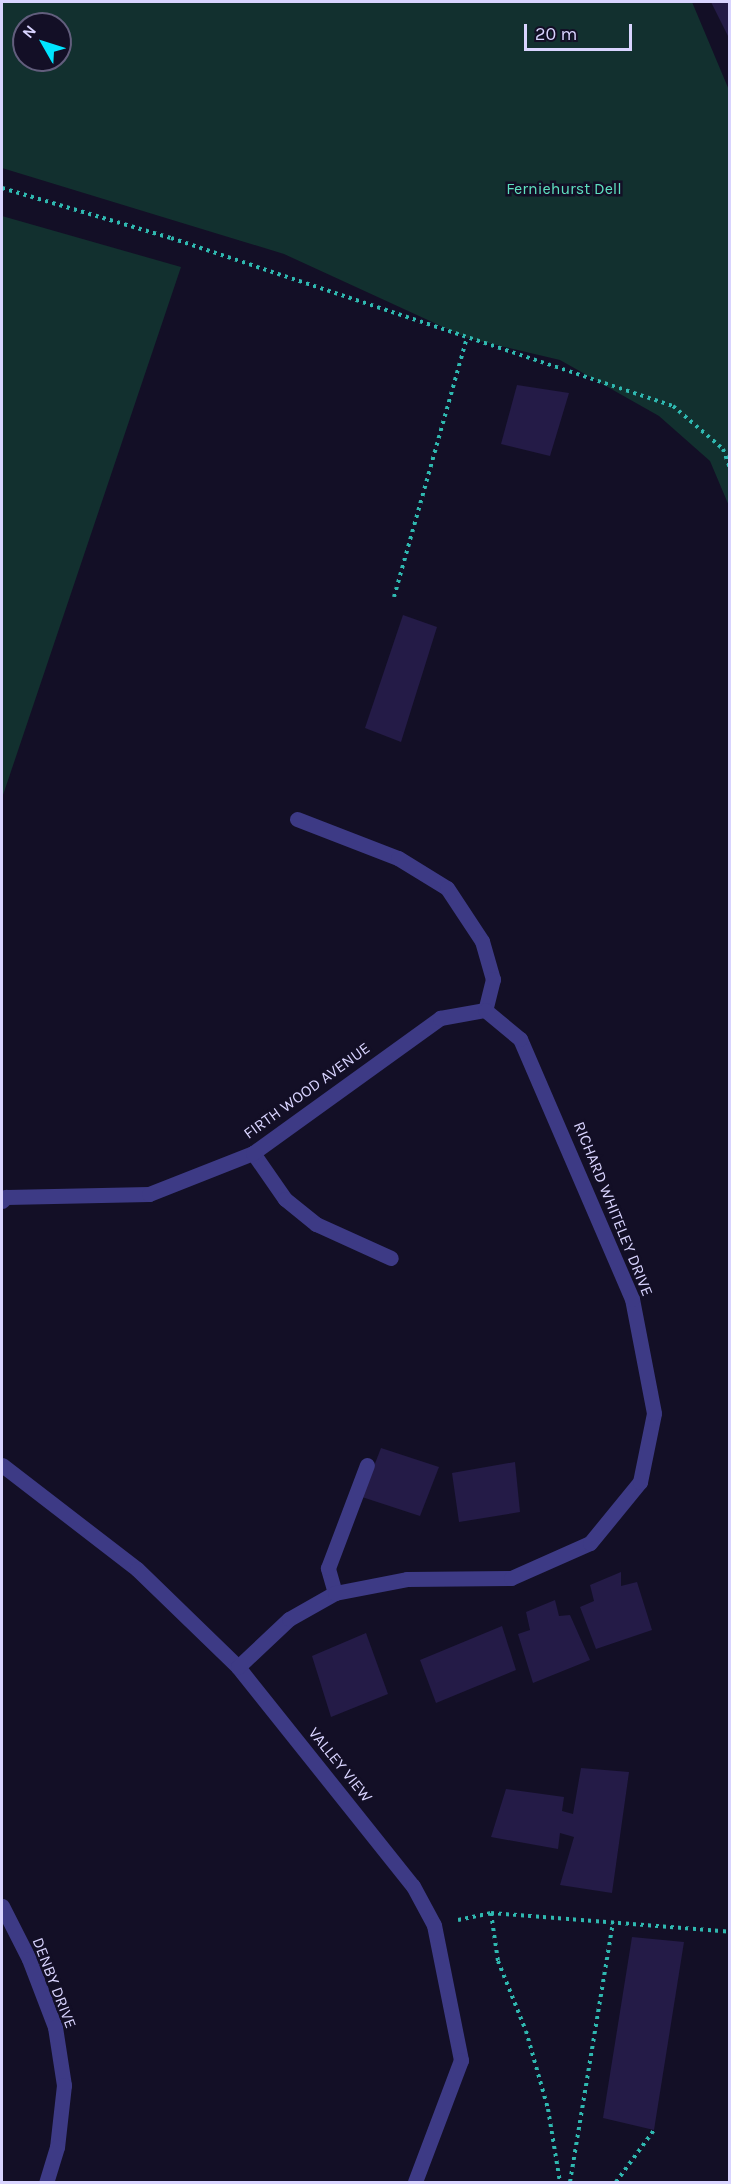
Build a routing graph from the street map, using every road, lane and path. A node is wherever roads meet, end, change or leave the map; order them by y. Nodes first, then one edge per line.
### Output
1 (2, 188) edge
2 (467, 338) junction
3 (729, 468) edge
4 (394, 597) dead end
5 (297, 819) dead end
6 (485, 1010) junction
7 (253, 1153) junction
8 (2, 1201) edge
9 (391, 1258) dead end
10 (2, 1465) edge
11 (367, 1466) dead end
12 (335, 1593) junction
13 (238, 1667) junction
14 (2, 1906) edge
15 (613, 1923) junction
16 (729, 1932) edge
17 (654, 2130) dead end
18 (46, 2182) edge
19 (416, 2182) edge
20 (560, 2182) edge
21 (570, 2182) edge
22 (616, 2182) edge

1 - 2 path
2 - 3 path
2 - 4 path
5 - 6 street
6 - 7 street, FIRTH WOOD AVENUE
6 - 12 street, RICHARD WHITELEY DRIVE
7 - 8 street, FIRTH WOOD AVENUE
7 - 9 street
10 - 13 street, VALLEY VIEW
11 - 12 street
12 - 13 street, RICHARD WHITELEY DRIVE
13 - 19 street, VALLEY VIEW
14 - 18 street, DENBY DRIVE
15 - 16 path
15 - 20 path
15 - 21 path
17 - 22 path

